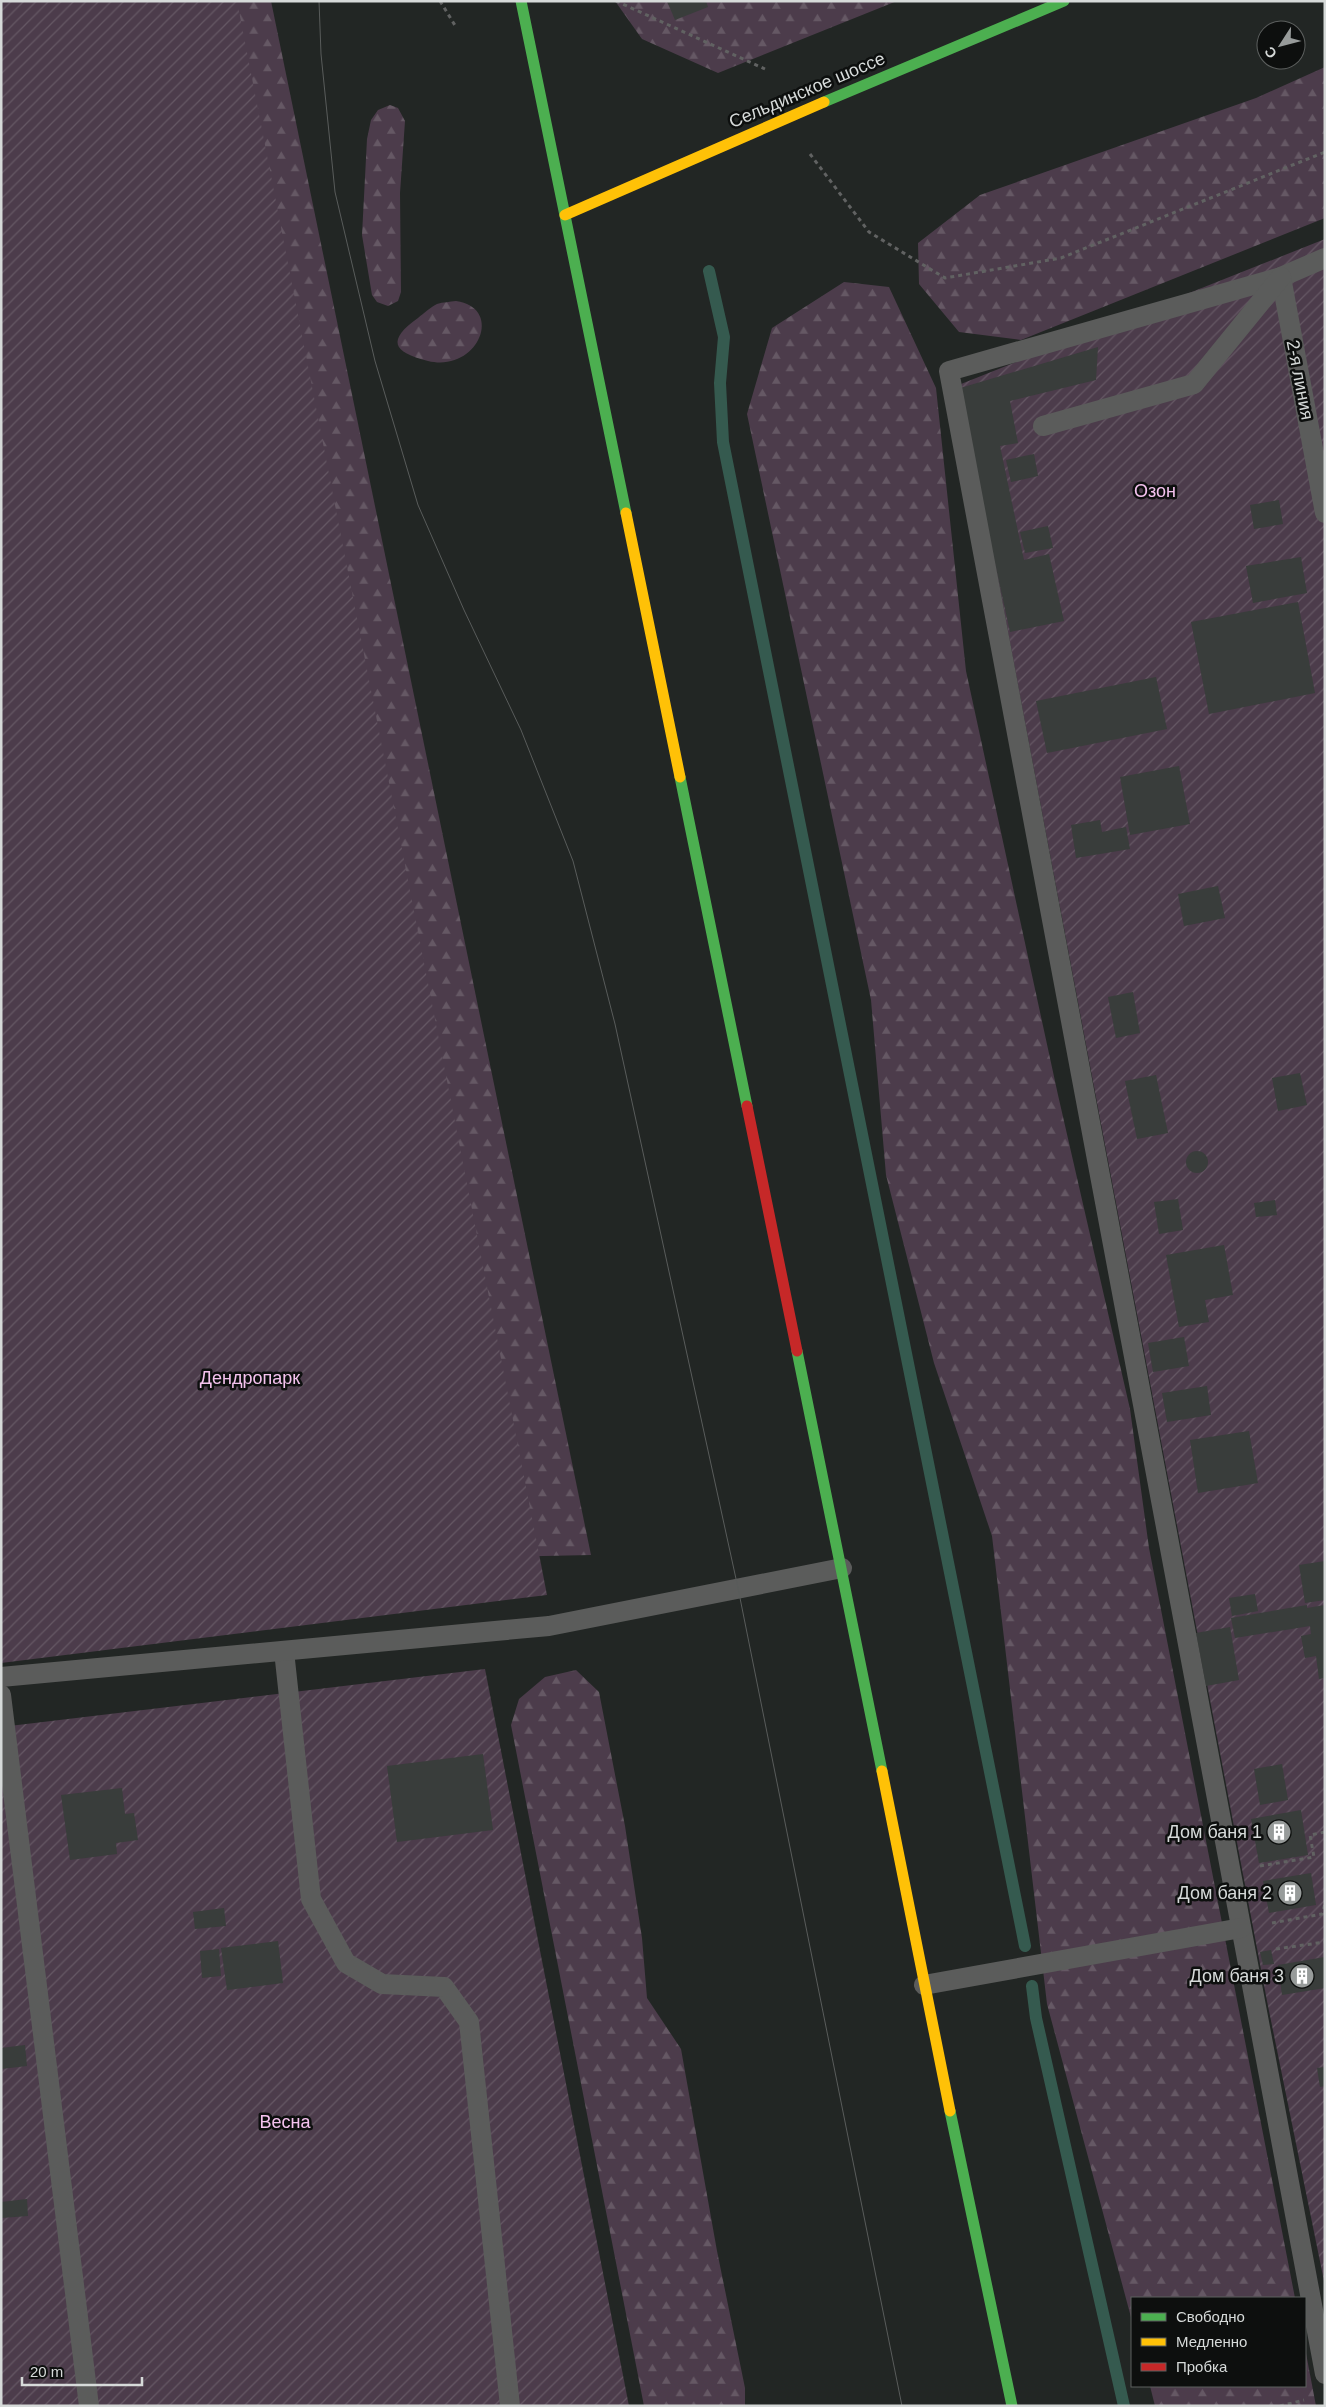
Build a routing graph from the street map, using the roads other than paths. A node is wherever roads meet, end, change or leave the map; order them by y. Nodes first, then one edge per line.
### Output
1 (521, 1) edge
2 (1064, 1) edge
3 (565, 215) junction
4 (1325, 258) edge
5 (1281, 277) junction
6 (1043, 426) dead end
7 (1325, 513) edge
8 (842, 1568) junction
9 (284, 1651) junction
10 (1, 1677) edge
11 (1, 1695) edge
12 (1241, 1928) junction
13 (924, 1985) junction
14 (1325, 2374) edge
15 (89, 2406) edge
16 (510, 2406) edge
17 (1012, 2406) edge

1 - 3 main road
2 - 3 main road, Сельдинское шоссе
3 - 8 main road
4 - 5 lane
5 - 6 lane
5 - 7 lane, 2-я линия
5 - 12 lane
8 - 9 lane
8 - 13 main road
9 - 10 lane
9 - 16 lane
11 - 15 lane
12 - 13 lane
12 - 14 lane
13 - 17 main road

